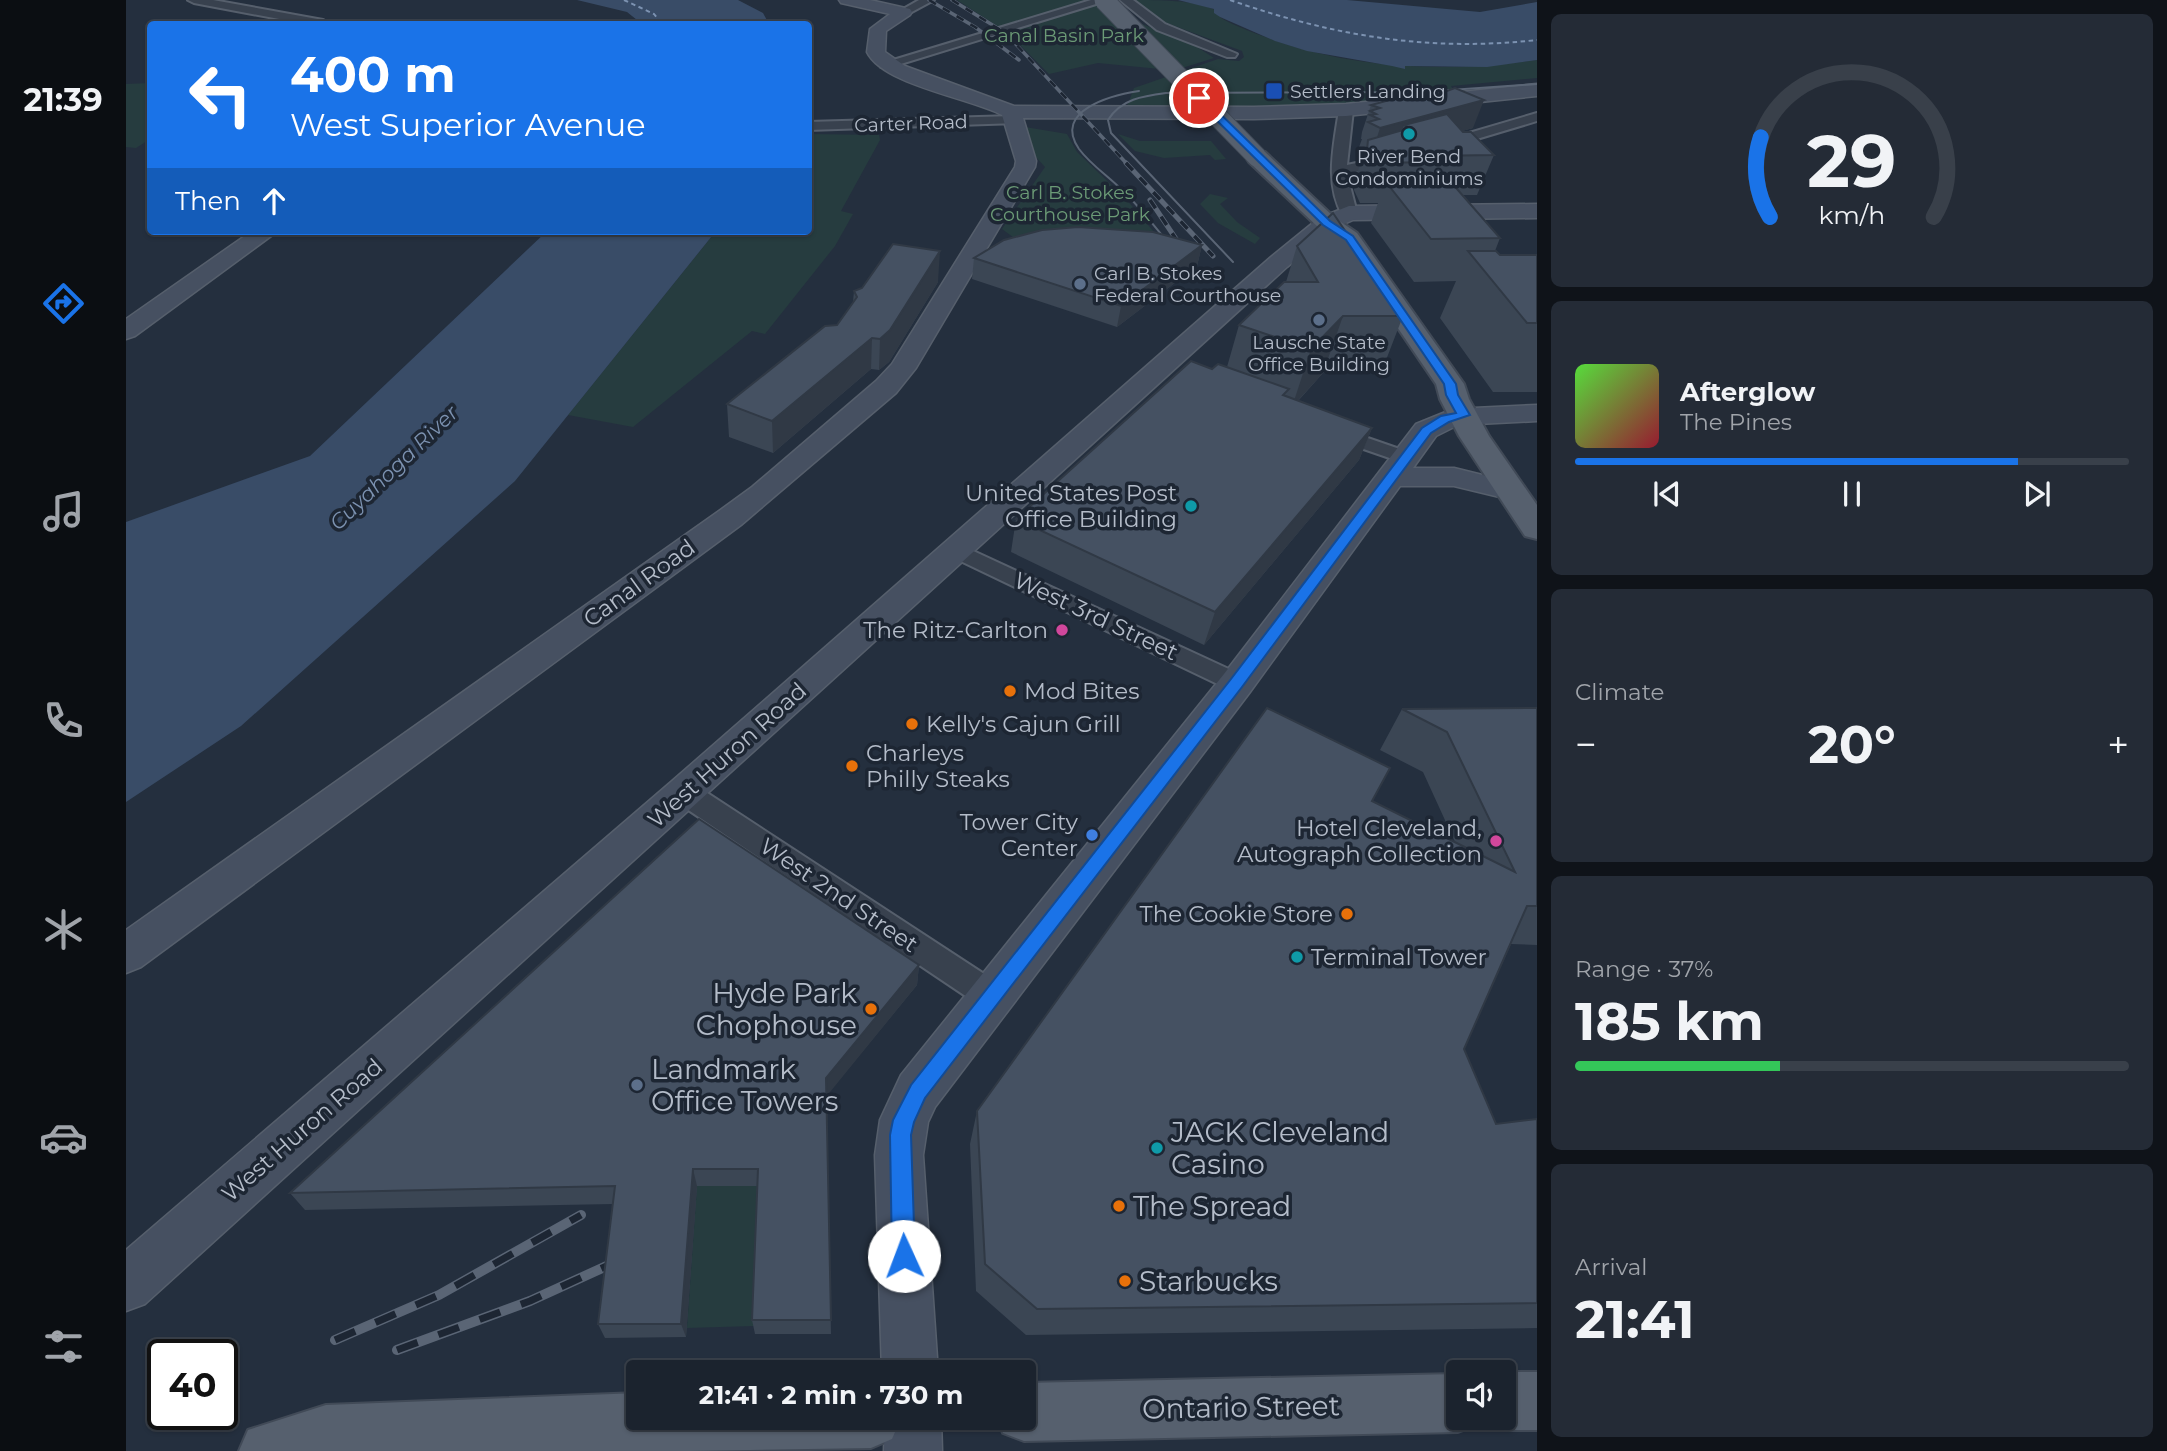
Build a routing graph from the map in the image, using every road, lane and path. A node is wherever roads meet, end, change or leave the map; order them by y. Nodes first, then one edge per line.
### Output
1 (194, 0) edge
2 (847, 0) edge
3 (928, 0) edge
4 (1126, 0) edge
5 (1098, 1) edge
6 (904, 12) junction
7 (307, 21) edge
8 (1231, 54) dead end
9 (886, 64) junction
10 (1537, 90) edge
11 (1346, 110) junction
12 (1012, 116) junction
13 (1537, 117) edge
14 (812, 126) edge
15 (1340, 171) junction
16 (1537, 211) edge
17 (1338, 218) junction
18 (261, 235) edge
19 (126, 331) edge
20 (1458, 405) junction
21 (1537, 413) edge
22 (1314, 425) edge
23 (1400, 468) junction
24 (1512, 491) junction
25 (1537, 529) edge
26 (956, 550) junction
27 (1237, 683) junction
28 (685, 793) junction
29 (126, 954) edge
30 (993, 997) junction
31 (126, 1285) edge
32 (909, 1360) edge
33 (1516, 1401) edge
34 (1537, 1401) edge
35 (1446, 1402) edge
36 (1036, 1412) edge
37 (626, 1423) edge
38 (913, 1430) edge
39 (269, 1451) edge
40 (913, 1451) edge

1 - 7 street
2 - 6 street
3 - 6 street
4 - 8 street
5 - 9 street
5 - 17 main road, bridge
6 - 9 street
9 - 12 street
10 - 11 street
11 - 12 street
11 - 15 street
12 - 14 street, Carter Road
12 - 29 street, Canal Road
13 - 15 street
15 - 17 street
16 - 17 street
17 - 20 main road
17 - 26 street, West Huron Road
18 - 19 street
20 - 21 street
20 - 23 street
20 - 24 main road
22 - 23 street
23 - 24 street
23 - 27 street
24 - 25 main road
26 - 27 street, West 3rd Street
26 - 28 street, West Huron Road
27 - 30 street
28 - 30 street, West 2nd Street
28 - 31 street, West Huron Road
30 - 32 street
33 - 34 main road
35 - 36 main road, Ontario Street
37 - 39 main road
38 - 40 street

